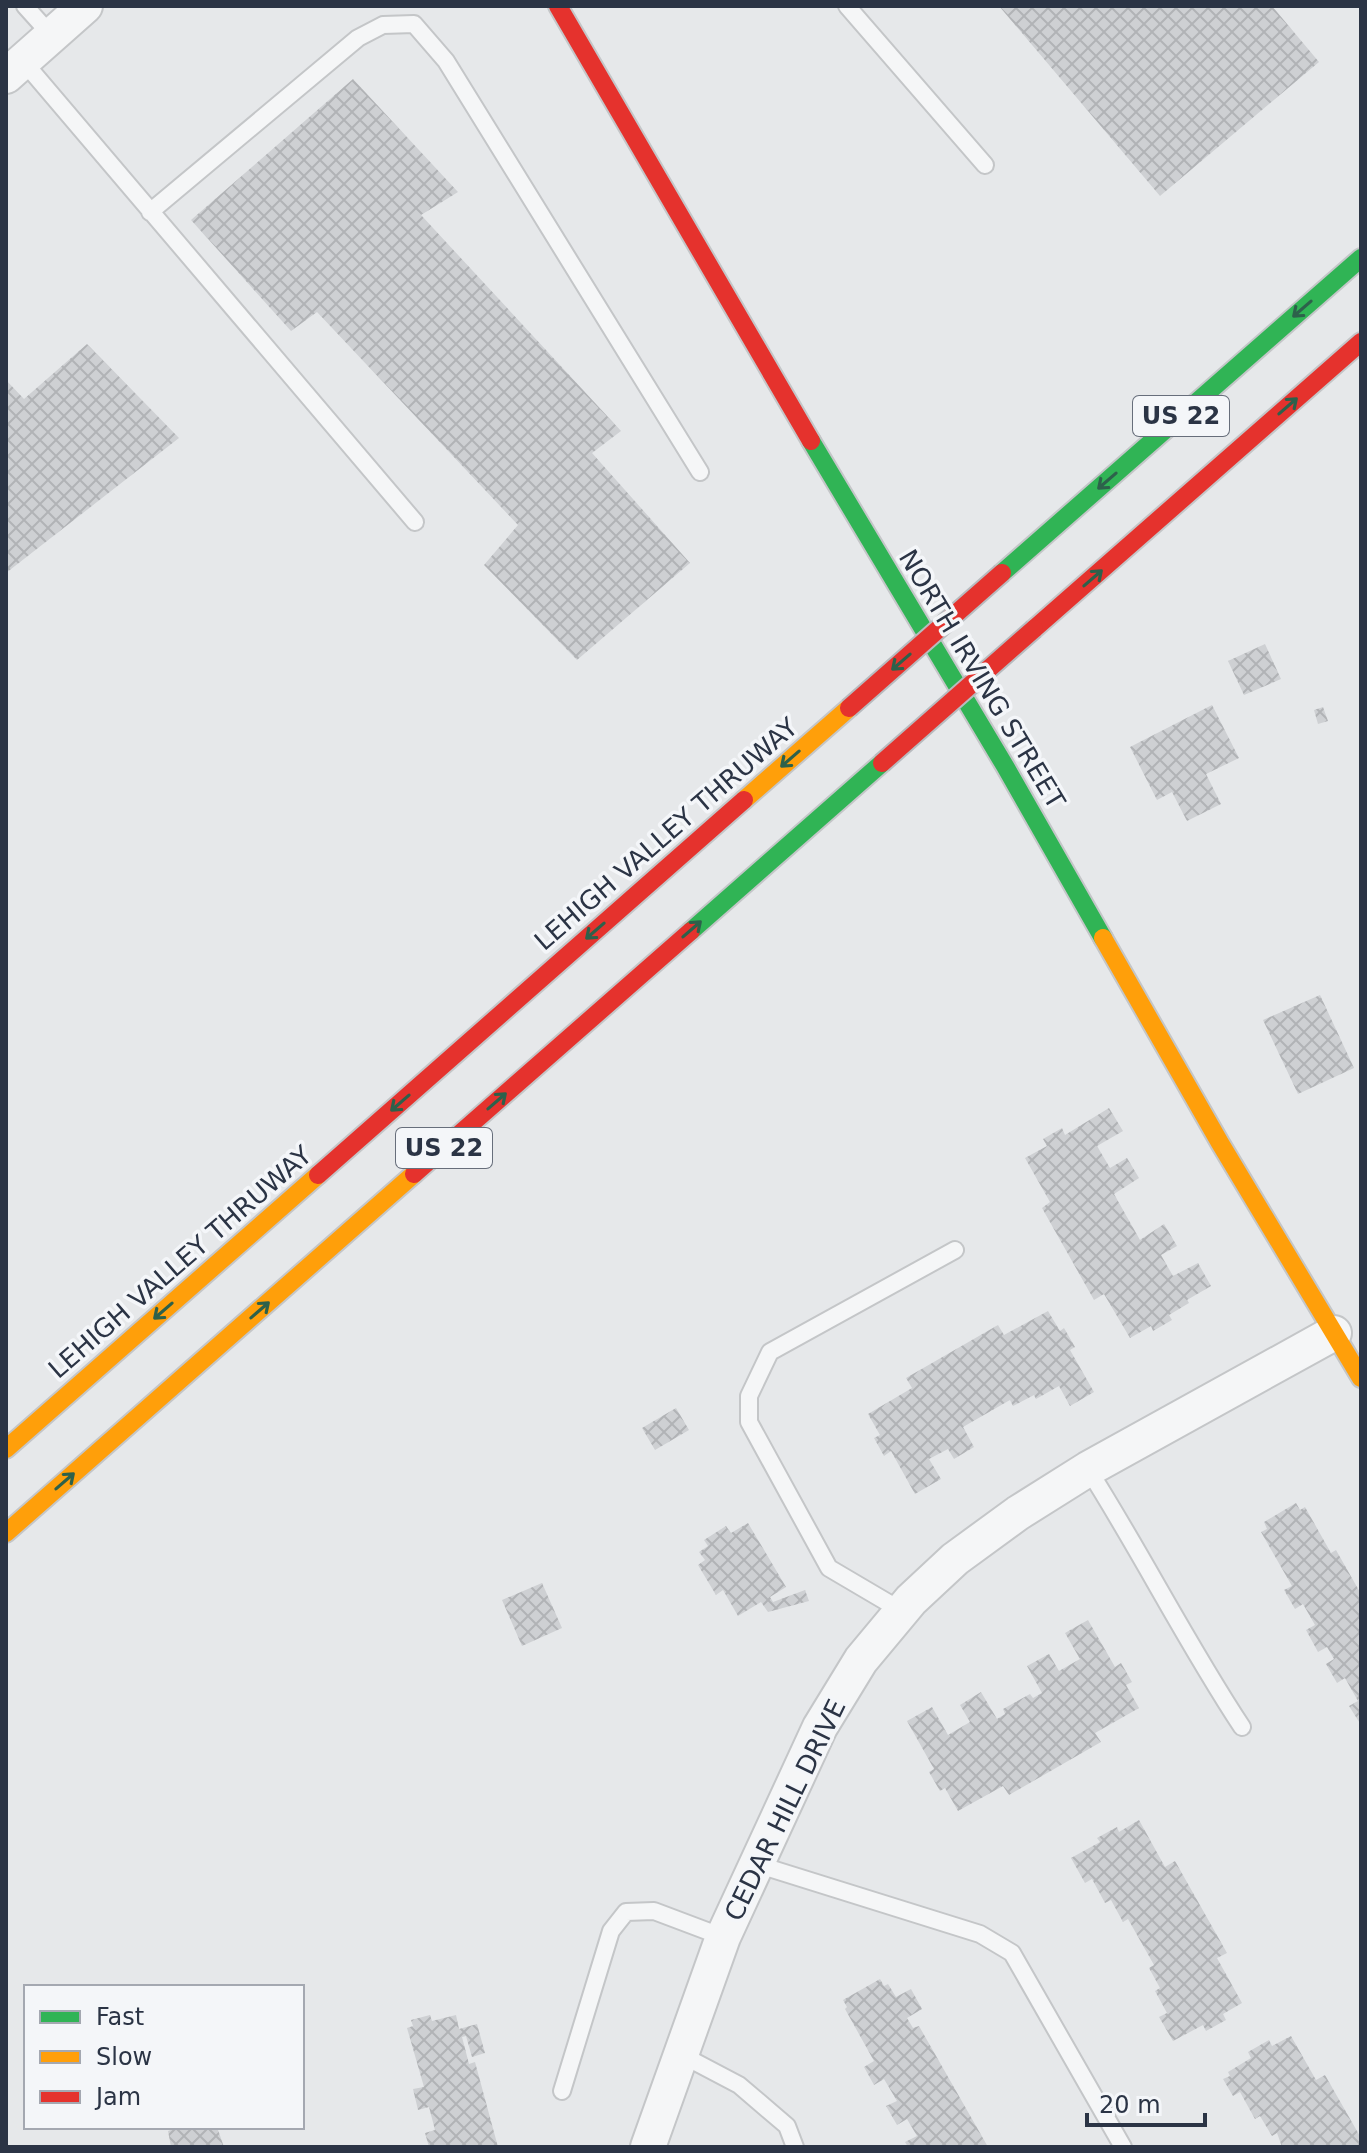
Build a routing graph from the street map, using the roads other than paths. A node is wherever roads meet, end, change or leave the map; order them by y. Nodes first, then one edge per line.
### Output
1 (25, 6) edge
2 (85, 6) edge
3 (558, 6) edge
4 (847, 6) edge
5 (52, 36) junction
6 (14, 68) edge
7 (985, 165) dead end
8 (150, 212) junction
9 (1361, 258) edge
10 (1361, 342) edge
11 (700, 472) dead end
12 (415, 522) dead end
13 (955, 1250) dead end
14 (1341, 1329) junction
15 (1361, 1378) edge
16 (6, 1449) edge
17 (1088, 1469) junction
18 (6, 1533) edge
19 (902, 1611) junction
20 (1242, 1727) dead end
21 (756, 1864) junction
22 (723, 1937) junction
23 (682, 2055) junction
24 (562, 2091) dead end
25 (648, 2147) edge
26 (795, 2147) edge
27 (1123, 2147) edge

1 - 5 lane
2 - 5 street
3 - 14 main road, NORTH IRVING STREET
4 - 7 lane
5 - 6 street
6 - 8 lane
8 - 11 lane
8 - 12 lane
9 -> 16 main road, LEHIGH VALLEY THRUWAY / US 22, bridge
18 -> 10 main road, US 22, bridge
13 - 19 lane
14 - 15 main road, NORTH IRVING STREET
14 - 17 street, CEDAR HILL DRIVE
17 - 19 street, CEDAR HILL DRIVE
17 - 20 lane
19 - 21 street, CEDAR HILL DRIVE
21 - 22 street, CEDAR HILL DRIVE
21 - 27 lane
22 - 23 street, CEDAR HILL DRIVE
22 - 24 lane
23 - 25 street, CEDAR HILL DRIVE
23 - 26 lane

